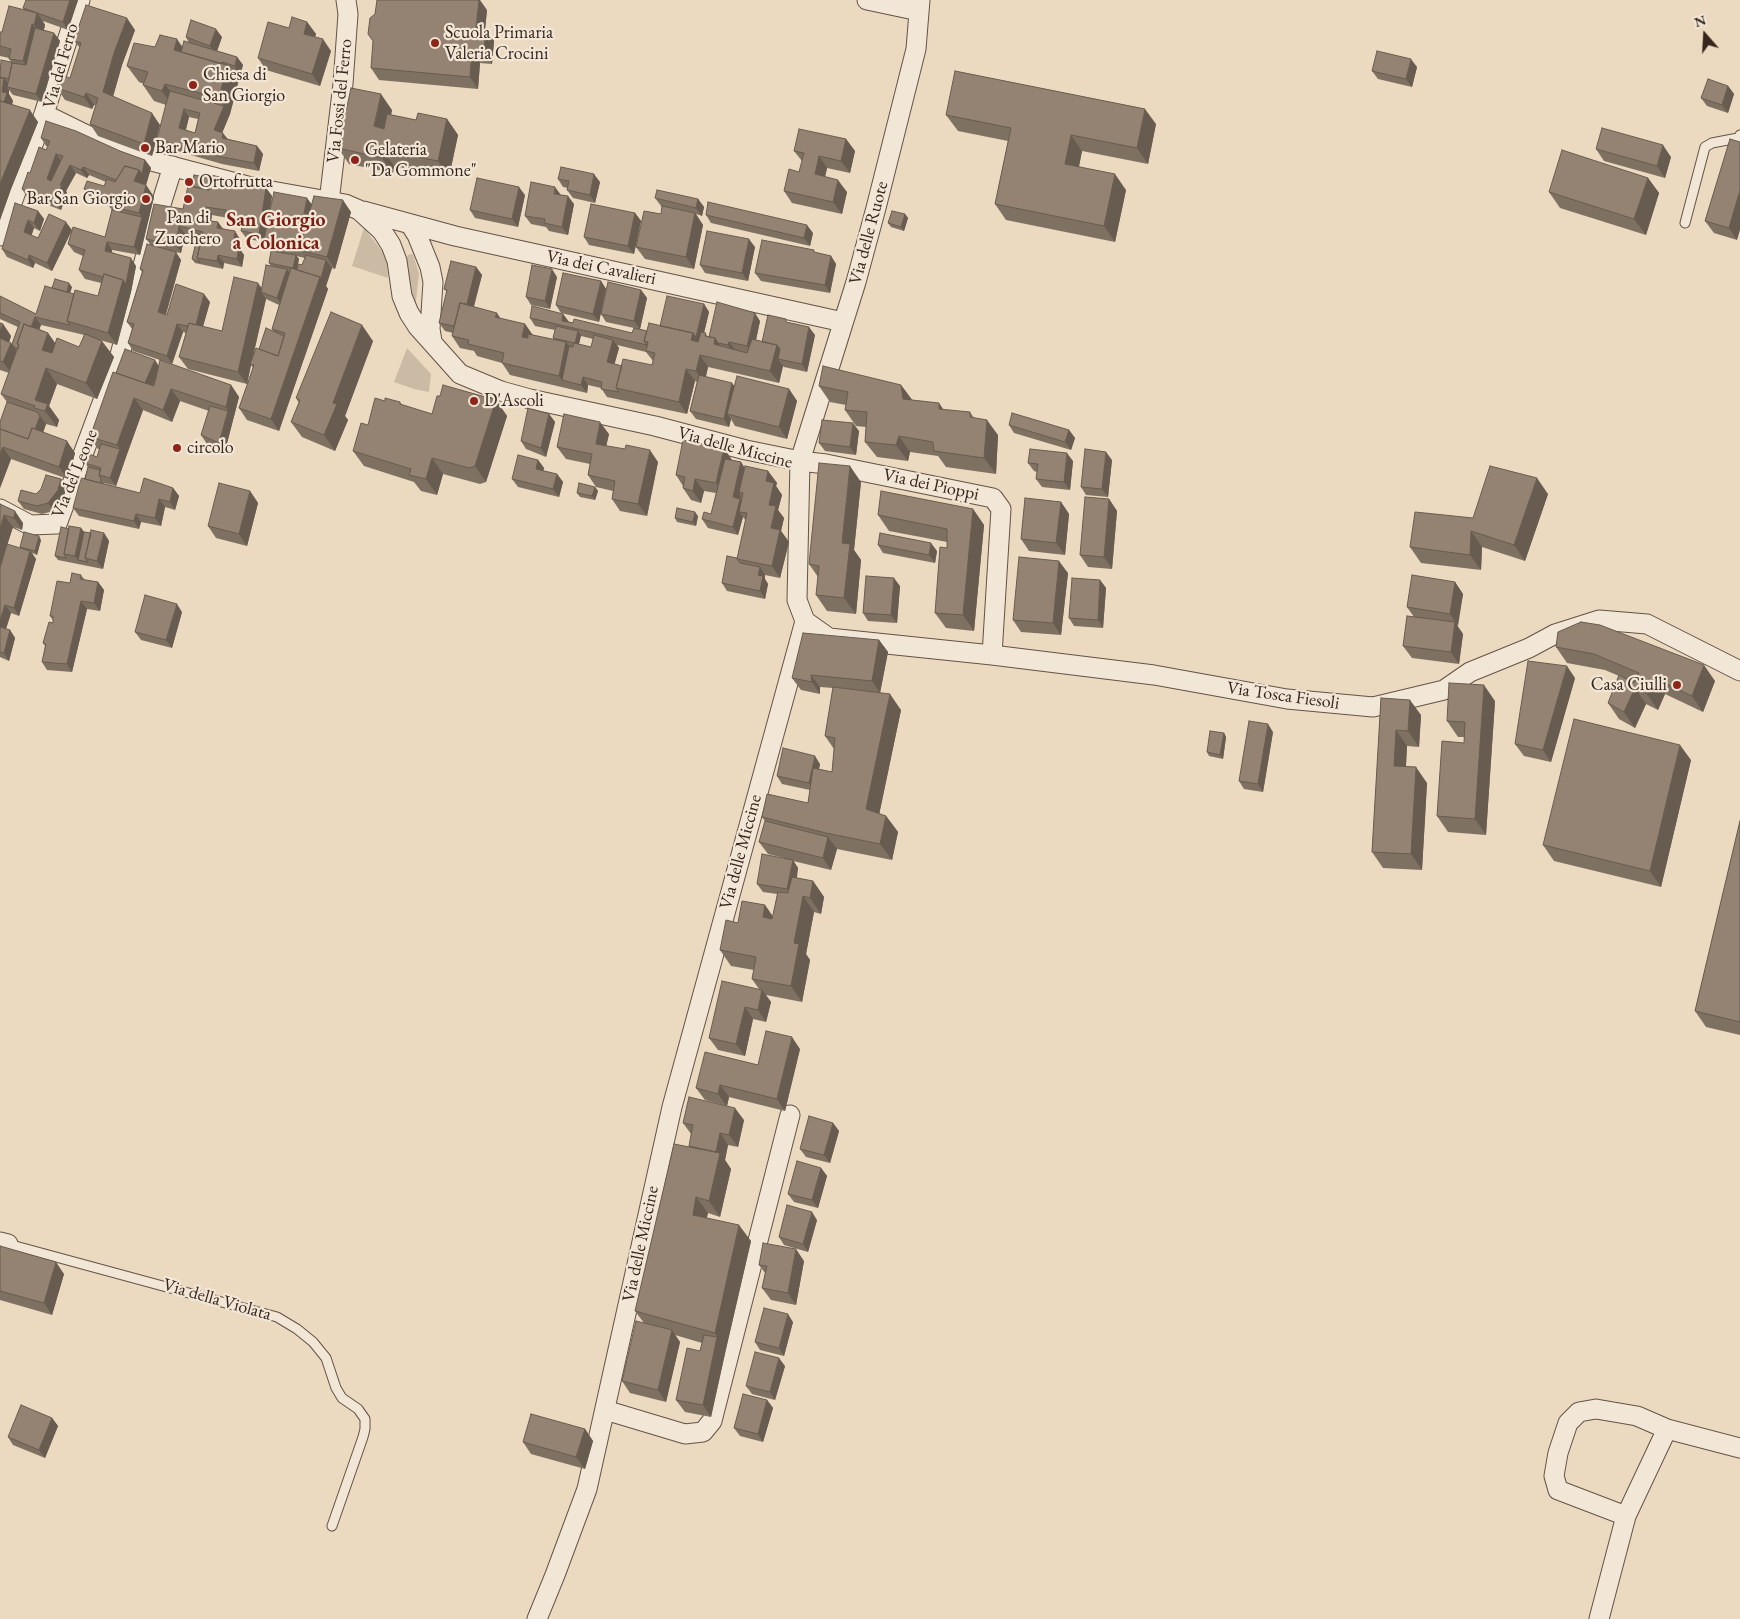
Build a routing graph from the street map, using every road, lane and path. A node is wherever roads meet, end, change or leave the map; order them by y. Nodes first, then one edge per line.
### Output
1 (80, 0) edge
2 (346, 0) edge
3 (867, 0) edge
4 (920, 6) edge
5 (44, 114) junction
6 (1740, 136) edge
7 (173, 166) junction
8 (329, 202) junction
9 (359, 210) junction
10 (1686, 223) dead end
11 (410, 224) junction
12 (0, 236) edge
13 (843, 322) junction
14 (432, 341) junction
15 (800, 461) junction
16 (0, 509) edge
17 (805, 621) junction
18 (992, 655) junction
19 (1740, 671) edge
20 (790, 1114) dead end
21 (4, 1242) edge
22 (605, 1410) junction
23 (1667, 1429) junction
24 (1740, 1448) edge
25 (1626, 1516) junction
26 (332, 1526) dead end
27 (537, 1619) edge
28 (1598, 1619) edge

1 - 5 street, Via del Ferro
2 - 8 street, Via Fossi del Ferro
3 - 4 street
4 - 13 street, Via delle Ruote
5 - 7 street, Via del Ferro
5 - 12 street
6 - 10 lane
7 - 8 street, Via delle Miccine
7 - 16 street, Via del Leone
8 - 9 street, Via delle Miccine
9 - 11 street, Via dei Cavalieri
9 - 14 street, Via delle Miccine
11 - 13 street, Via dei Cavalieri
11 - 14 street
13 - 15 street, Via delle Ruote
14 - 15 street, Via delle Miccine
15 - 17 street, Via delle Miccine
15 - 18 street, Via dei Pioppi
17 - 18 street, Via Tosca Fiesoli
17 - 22 street, Via delle Miccine
18 - 19 street, Via Tosca Fiesoli
20 - 22 street
21 - 26 lane, Via della Violata
22 - 27 street, Via delle Miccine
23 - 24 street
23 - 25 street
23 - 25 street
25 - 28 street

